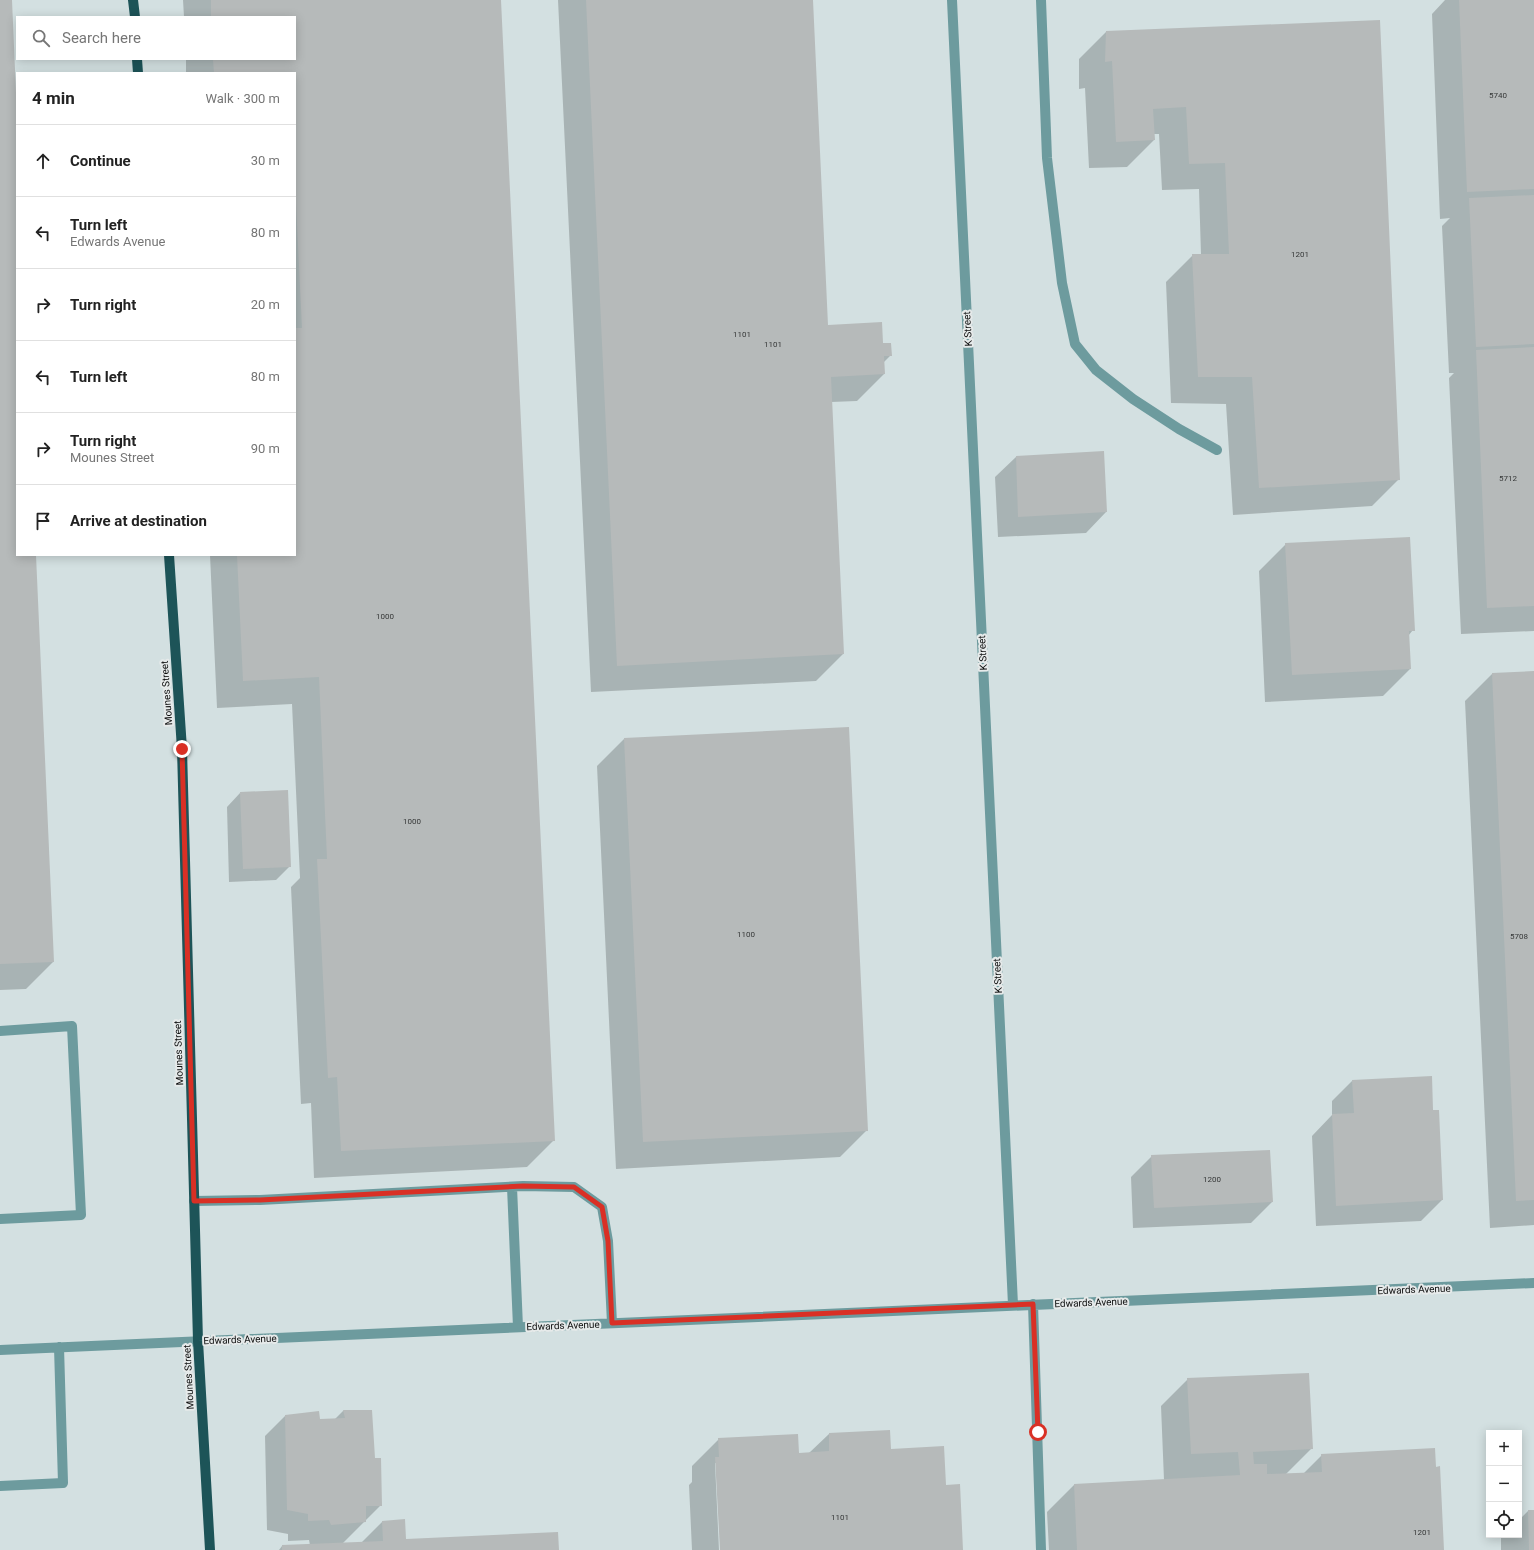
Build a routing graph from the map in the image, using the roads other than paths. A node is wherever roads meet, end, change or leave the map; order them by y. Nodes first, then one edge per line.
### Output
1 (134, 0) edge
2 (952, 0) edge
3 (1041, 0) edge
4 (135, 16) edge
5 (137, 60) edge
6 (138, 72) edge
7 (1217, 450) dead end
8 (169, 556) edge
9 (0, 1031) edge
10 (512, 1188) junction
11 (194, 1201) junction
12 (0, 1219) edge
13 (1534, 1283) edge
14 (1033, 1304) junction
15 (1013, 1305) junction
16 (612, 1323) junction
17 (518, 1327) junction
18 (198, 1341) junction
19 (59, 1347) junction
20 (0, 1350) edge
21 (0, 1486) edge
22 (210, 1550) edge
23 (1041, 1550) edge

1 - 4 main road
2 - 15 street, K Street
3 - 7 street
5 - 6 main road
8 - 11 main road, Mounes Street
9 - 12 street
10 - 11 street
10 - 16 street
10 - 17 street
11 - 18 main road, Mounes Street
13 - 14 street, Edwards Avenue
14 - 15 street, Edwards Avenue
14 - 23 street
15 - 16 street, Edwards Avenue
16 - 17 street, Edwards Avenue
17 - 18 street, Edwards Avenue
18 - 19 street, Edwards Avenue
18 - 22 main road, Mounes Street
19 - 20 street, Edwards Avenue
19 - 21 street

